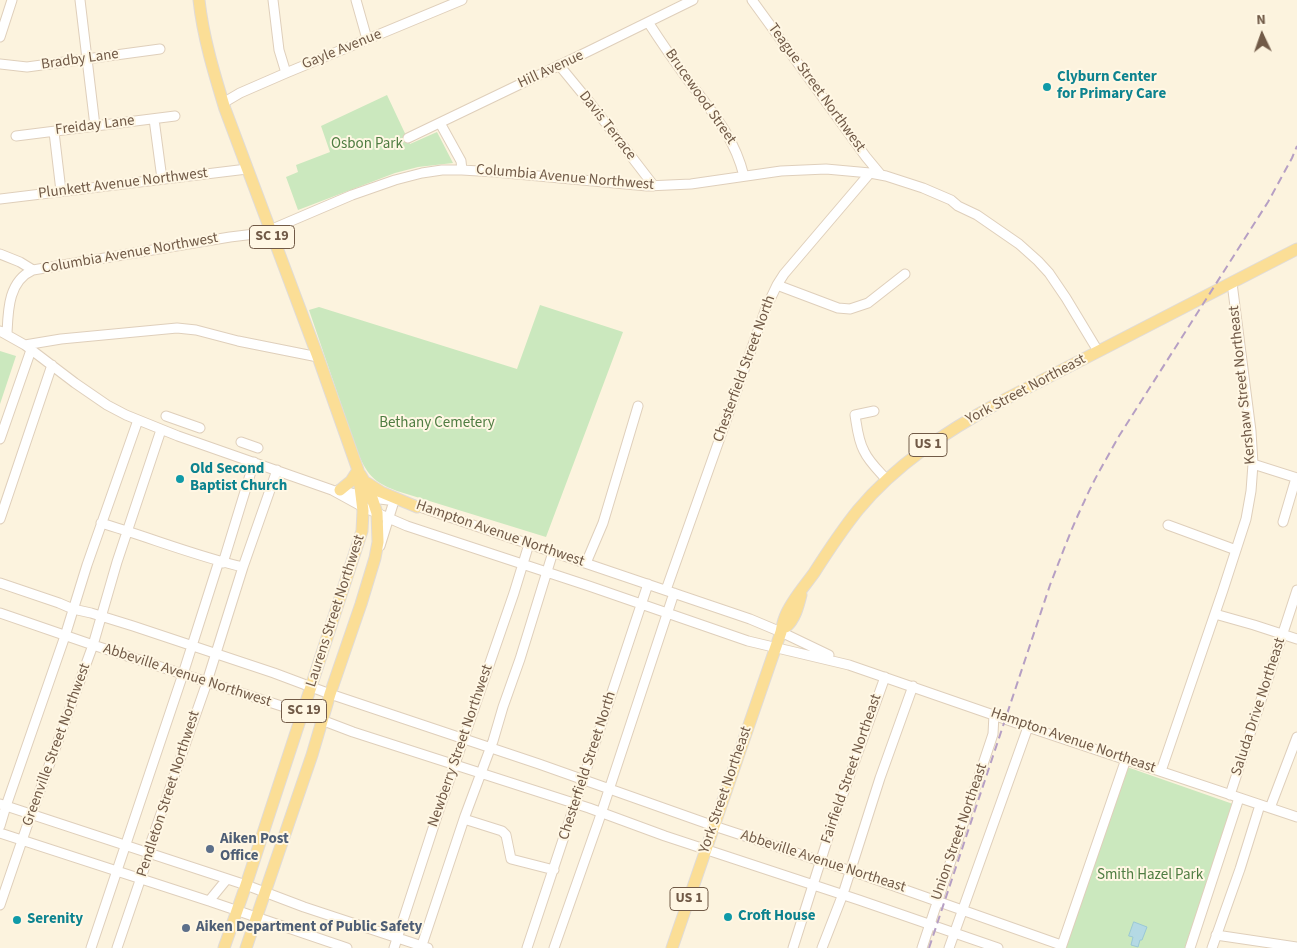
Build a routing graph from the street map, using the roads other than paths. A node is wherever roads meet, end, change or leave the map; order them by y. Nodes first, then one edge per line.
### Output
1 (12, 0) edge
2 (80, 0) edge
3 (199, 0) edge
4 (273, 0) edge
5 (356, 0) edge
6 (462, 0) edge
7 (693, 0) edge
8 (752, 0) edge
9 (648, 22) junction
10 (0, 37) edge
11 (367, 39) junction
12 (160, 49) dead end
13 (87, 58) junction
14 (0, 64) edge
15 (559, 66) junction
16 (286, 73) junction
17 (223, 103) junction
18 (175, 116) dead end
19 (154, 119) junction
20 (440, 123) junction
21 (96, 126) junction
22 (54, 132) junction
23 (16, 136) dead end
24 (408, 138) dead end
25 (247, 169) junction
26 (462, 170) junction
27 (870, 173) junction
28 (881, 175) junction
29 (744, 176) junction
30 (162, 179) junction
31 (654, 186) junction
32 (61, 191) junction
33 (0, 199) edge
34 (270, 231) junction
35 (1297, 248) edge
36 (0, 254) edge
37 (32, 270) junction
38 (905, 274) dead end
39 (1232, 283) junction
40 (777, 285) junction
41 (4, 332) edge
42 (28, 347) junction
43 (1098, 352) junction
44 (318, 357) junction
45 (52, 365) junction
46 (638, 406) dead end
47 (874, 411) dead end
48 (166, 416) dead end
49 (138, 420) junction
50 (183, 422) junction
51 (200, 428) dead end
52 (161, 430) junction
53 (178, 436) junction
54 (0, 439) edge
55 (241, 442) dead end
56 (250, 461) junction
57 (1253, 464) junction
58 (277, 470) junction
59 (358, 470) junction
60 (1296, 478) edge
61 (887, 480) junction
62 (365, 482) junction
63 (336, 490) junction
64 (366, 500) junction
65 (394, 501) junction
66 (418, 507) junction
67 (377, 513) junction
68 (0, 519) edge
69 (389, 519) junction
70 (1283, 522) dead end
71 (101, 523) junction
72 (1168, 525) dead end
73 (363, 527) junction
74 (128, 531) junction
75 (378, 531) junction
76 (528, 544) junction
77 (1236, 550) junction
78 (553, 552) junction
79 (375, 558) junction
80 (221, 562) junction
81 (586, 563) junction
82 (522, 565) junction
83 (243, 568) junction
84 (546, 572) junction
85 (0, 583) edge
86 (648, 584) junction
87 (1297, 590) edge
88 (670, 591) junction
89 (642, 604) junction
90 (73, 609) junction
91 (0, 612) edge
92 (667, 613) junction
93 (1214, 614) junction
94 (102, 616) junction
95 (781, 632) junction
96 (1283, 635) junction
97 (65, 636) junction
98 (1297, 639) edge
99 (93, 646) junction
100 (192, 646) junction
101 (775, 647) junction
102 (215, 654) junction
103 (849, 665) junction
104 (183, 674) junction
105 (885, 677) junction
106 (206, 682) junction
107 (913, 686) junction
108 (312, 687) junction
109 (330, 694) junction
110 (303, 713) junction
111 (994, 714) junction
112 (322, 721) junction
113 (1028, 727) junction
114 (1297, 737) edge
115 (463, 740) junction
116 (490, 748) junction
117 (1126, 759) junction
118 (455, 764) junction
119 (1161, 772) junction
120 (481, 773) junction
121 (584, 780) junction
122 (609, 789) junction
123 (1235, 796) junction
124 (576, 804) junction
125 (3, 805) edge
126 (1260, 805) junction
127 (1270, 808) junction
128 (602, 812) junction
129 (32, 814) junction
130 (1297, 817) edge
131 (464, 819) junction
132 (0, 826) edge
133 (714, 826) junction
134 (0, 833) edge
135 (23, 840) junction
136 (125, 845) junction
137 (706, 849) junction
138 (148, 852) junction
139 (820, 861) junction
140 (554, 870) junction
141 (117, 871) junction
142 (851, 871) junction
143 (141, 879) junction
144 (227, 879) junction
145 (246, 885) junction
146 (813, 885) junction
147 (266, 892) junction
148 (842, 894) junction
149 (209, 901) junction
150 (937, 901) junction
151 (0, 905) edge
152 (962, 909) junction
153 (237, 911) junction
154 (256, 917) junction
155 (930, 924) junction
156 (954, 932) junction
157 (1216, 935) junction
158 (398, 938) junction
159 (424, 947) edge
160 (1061, 947) edge
161 (1297, 947) edge
162 (91, 948) edge
163 (117, 948) edge
164 (224, 948) edge
165 (246, 948) edge
166 (347, 948) edge
167 (394, 948) edge
168 (527, 948) edge
169 (554, 948) edge
170 (672, 948) edge
171 (793, 948) edge
172 (822, 948) edge
173 (922, 948) edge
174 (949, 948) edge
175 (998, 948) edge
176 (1190, 948) edge
177 (1212, 948) edge

1 - 10 street
2 - 13 street
3 - 17 main road, Laurens Street Northwest / SC 19
4 - 16 street
5 - 11 street
6 - 11 street, Gayle Avenue
7 - 9 street, Hill Avenue
8 - 28 street, Teague Street Northwest
9 - 15 street, Hill Avenue
9 - 29 street, Brucewood Street
11 - 16 street, Gayle Avenue
12 - 13 street, Bradby Lane
13 - 14 street, Bradby Lane
13 - 21 street
15 - 20 street, Hill Avenue
15 - 31 street, Davis Terrace
16 - 17 street, Gayle Avenue
17 - 25 main road, Laurens Street Northwest / SC 19
18 - 19 street, Freiday Lane
19 - 21 street, Freiday Lane
19 - 30 street
20 - 24 street, Hill Avenue
20 - 26 street
21 - 22 street, Freiday Lane
22 - 23 street, Freiday Lane
22 - 32 street
25 - 30 street, Plunkett Avenue Northwest
25 - 34 main road, Laurens Street Northwest / SC 19
26 - 31 street, Columbia Avenue Northwest
26 - 34 street, Columbia Avenue Northwest
27 - 28 street, Columbia Avenue Northwest
27 - 29 street, Columbia Avenue Northwest
27 - 40 street, Chesterfield Street North
28 - 43 street, Columbia Avenue Northwest
29 - 31 street, Columbia Avenue Northwest
30 - 32 street, Plunkett Avenue Northwest
32 - 33 street, Plunkett Avenue Northwest
34 - 37 street, Columbia Avenue Northwest
34 - 44 main road, Laurens Street Northwest / SC 19
35 - 39 main road, York Street Northeast / US 1
36 - 37 street
37 - 41 street, Columbia Avenue Northwest
38 - 40 street
39 - 43 main road, York Street Northeast / US 1
39 - 57 street, Kershaw Street Northeast
40 - 88 street, Chesterfield Street North
41 - 42 street, Hampton Avenue Northwest
42 - 44 street
42 - 45 street, Hampton Avenue Northwest
42 - 54 street
43 - 61 main road, York Street Northeast / US 1
44 - 59 main road, Laurens Street Northwest / SC 19
45 - 49 street, Hampton Avenue Northwest
45 - 68 street
46 - 81 street
47 - 61 street
48 - 50 street
49 - 52 street, Hampton Avenue Northwest
49 - 71 street, Greenville Street Northwest
50 - 51 street
50 - 53 street
52 - 53 street, Hampton Avenue Northwest
52 - 74 street, Greenville Street Northwest
53 - 56 street, Hampton Avenue Northwest
55 - 56 street, Pendleton Street Northwest
56 - 58 street, Hampton Avenue Northwest
56 - 80 street, Pendleton Street Northwest
57 - 60 street
57 - 77 street, Kershaw Street Northeast
58 - 63 street, Hampton Avenue Northwest
58 - 83 street, Pendleton Street Northwest
59 - 62 main road, Laurens Street Northwest / SC 19
59 - 63 main road
59 - 64 main road, Laurens Street Northwest / SC 19
60 - 70 street
61 - 95 main road, York Street Northeast / US 1
62 - 64 main road, Laurens Street Northwest / SC 19
62 - 66 main road
63 - 64 street, Hampton Avenue Northwest
64 - 65 street, Hampton Avenue Northwest
64 - 67 main road, Laurens Street Northwest / SC 19
64 - 73 main road, Laurens Street Northwest / SC 19
65 - 66 street, Hampton Avenue Northwest
65 - 69 street, Laurens Street Northwest
66 - 76 street, Hampton Avenue Northwest
67 - 69 street, Hampton Avenue Northwest
67 - 75 main road, Laurens Street Northwest / SC 19
69 - 79 street, Laurens Street Northwest
69 - 82 street, Hampton Avenue Northwest
71 - 74 street
71 - 90 street, Greenville Street Northwest
72 - 77 street
73 - 75 main road
73 - 108 main road, Laurens Street Northwest / SC 19
74 - 80 street
74 - 94 street, Greenville Street Northwest
75 - 79 main road, Laurens Street Northwest / SC 19
76 - 78 street, Hampton Avenue Northwest
76 - 82 street, Newberry Street Northwest
77 - 93 street, Kershaw Street Northeast
78 - 81 street, Hampton Avenue Northwest
78 - 84 street, Newberry Street Northwest
79 - 109 main road, Laurens Street Northwest / SC 19
80 - 83 street
80 - 100 street, Pendleton Street Northwest
81 - 86 street, Hampton Avenue Northwest
82 - 84 street, Hampton Avenue Northwest
82 - 115 street, Newberry Street Northwest
83 - 102 street, Pendleton Street Northwest
84 - 89 street, Hampton Avenue Northwest
84 - 116 street, Newberry Street Northwest
85 - 90 street, Abbeville Avenue Northwest
86 - 88 street, Hampton Avenue Northwest
86 - 89 street, Chesterfield Street North
87 - 96 street, Saluda Drive Northeast
88 - 92 street, Chesterfield Street North
88 - 95 street, Hampton Avenue Northeast
89 - 92 street, Hampton Avenue Northeast
89 - 121 street, Chesterfield Street North
90 - 94 street, Abbeville Avenue Northwest
90 - 97 street, Greenville Street Northwest
91 - 97 street, Abbeville Avenue Northwest
92 - 101 street, Hampton Avenue Northeast
92 - 122 street, Chesterfield Street North
93 - 96 street
93 - 119 street
94 - 99 street, Greenville Street Northwest
94 - 100 street, Abbeville Avenue Northwest
95 - 101 main road, York Street Northeast / US 1
95 - 103 street, Hampton Avenue Northeast
96 - 98 street
96 - 123 street, Saluda Drive Northeast
97 - 99 street, Abbeville Avenue Northwest
97 - 125 street, Greenville Street Northwest
99 - 104 street, Abbeville Avenue Northwest
99 - 129 street, Greenville Street Northwest
100 - 102 street, Abbeville Avenue Northwest
100 - 104 street, Pendleton Street Northwest
101 - 103 street, Hampton Avenue Northeast
101 - 133 main road, York Street Northeast / US 1
102 - 106 street, Pendleton Street Northwest
102 - 108 street, Abbeville Avenue Northwest
103 - 105 street, Hampton Avenue Northeast
104 - 106 street, Abbeville Avenue Northwest
104 - 136 street, Pendleton Street Northwest
105 - 107 street, Hampton Avenue Northeast
105 - 139 street, Fairfield Street Northeast
106 - 110 street, Abbeville Avenue Northwest
106 - 138 street, Pendleton Street Northwest
107 - 111 street, Hampton Avenue Northeast
107 - 142 street, Fairfield Street Northeast
108 - 109 street, Abbeville Avenue Northwest
108 - 110 main road, Laurens Street Northwest / SC 19
109 - 112 main road, Laurens Street Northwest / SC 19
109 - 115 street, Abbeville Avenue Northwest
110 - 112 street, Abbeville Avenue Northwest
110 - 145 main road, Laurens Street Northwest / SC 19
111 - 113 street, Hampton Avenue Northeast
111 - 150 street, Union Street Northeast
112 - 118 street, Abbeville Avenue Northwest
112 - 147 main road, Laurens Street Northwest / SC 19
113 - 117 street, Hampton Avenue Northeast
113 - 152 street, Union Street Northeast
114 - 127 street
115 - 116 street, Abbeville Avenue Northwest
115 - 118 street, Newberry Street Northwest
116 - 120 street, Newberry Street Northwest
116 - 121 street, Abbeville Avenue Northwest
117 - 119 street, Hampton Avenue Northeast
117 - 160 street
118 - 120 street, Abbeville Avenue Northwest
118 - 158 street, Newberry Street Northwest
119 - 123 street, Hampton Avenue Northeast
120 - 124 street, Abbeville Avenue Northwest
120 - 131 street, Newberry Street Northwest
121 - 122 street, Abbeville Avenue Northeast
121 - 124 street, Chesterfield Street North
122 - 128 street, Chesterfield Street North
122 - 133 street, Abbeville Avenue Northeast
123 - 126 street, Hampton Avenue Northeast
123 - 176 street, Saluda Drive Northeast
124 - 128 street, Abbeville Avenue Northwest
124 - 140 street, Chesterfield Street North
125 - 129 street
125 - 132 street, Greenville Street Northwest
126 - 127 street, Hampton Avenue Northeast
126 - 157 street
127 - 130 street, Hampton Avenue Northeast
128 - 137 street, Abbeville Avenue Northeast
128 - 169 street, Chesterfield Street North
129 - 135 street, Greenville Street Northwest
129 - 136 street
131 - 140 street
131 - 159 street, Newberry Street Northwest
133 - 137 main road, York Street Northeast / US 1
133 - 139 street, Abbeville Avenue Northeast
134 - 135 street
135 - 141 street
135 - 151 street, Greenville Street Northwest
136 - 138 street
136 - 141 street, Pendleton Street Northwest
137 - 146 street, Abbeville Avenue Northeast
137 - 170 main road, York Street Northeast / US 1
138 - 143 street, Pendleton Street Northwest
138 - 144 street
139 - 142 street, Abbeville Avenue Northeast
139 - 146 street, Fairfield Street Northeast
140 - 168 street, Chesterfield Street North
141 - 143 street
141 - 162 street, Pendleton Street Northwest
142 - 148 street, Fairfield Street Northeast
142 - 150 street, Abbeville Avenue Northeast
143 - 149 street
143 - 163 street, Pendleton Street Northwest
144 - 145 street
144 - 149 street
145 - 147 street
145 - 153 main road, Laurens Street Northwest / SC 19
146 - 148 street, Abbeville Avenue Northeast
146 - 171 street, Fairfield Street Northeast
147 - 154 main road, Laurens Street Northwest / SC 19
147 - 158 street
148 - 155 street, Abbeville Avenue Northeast
148 - 172 street, Fairfield Street Northeast
149 - 153 street
150 - 152 street, Abbeville Avenue Northeast
150 - 155 street, Union Street Northeast
152 - 156 street, Union Street Northeast
152 - 160 street, Abbeville Avenue Northeast
153 - 154 street
153 - 164 main road, Laurens Street Northwest / SC 19
154 - 165 main road, Laurens Street Northwest / SC 19
154 - 166 street
155 - 156 street, Abbeville Avenue Northeast
155 - 173 street, Union Street Northeast
156 - 174 street, Union Street Northeast
156 - 175 street, Abbeville Avenue Northeast
157 - 161 street
157 - 177 street
158 - 159 street
158 - 167 street, Newberry Street Northwest

